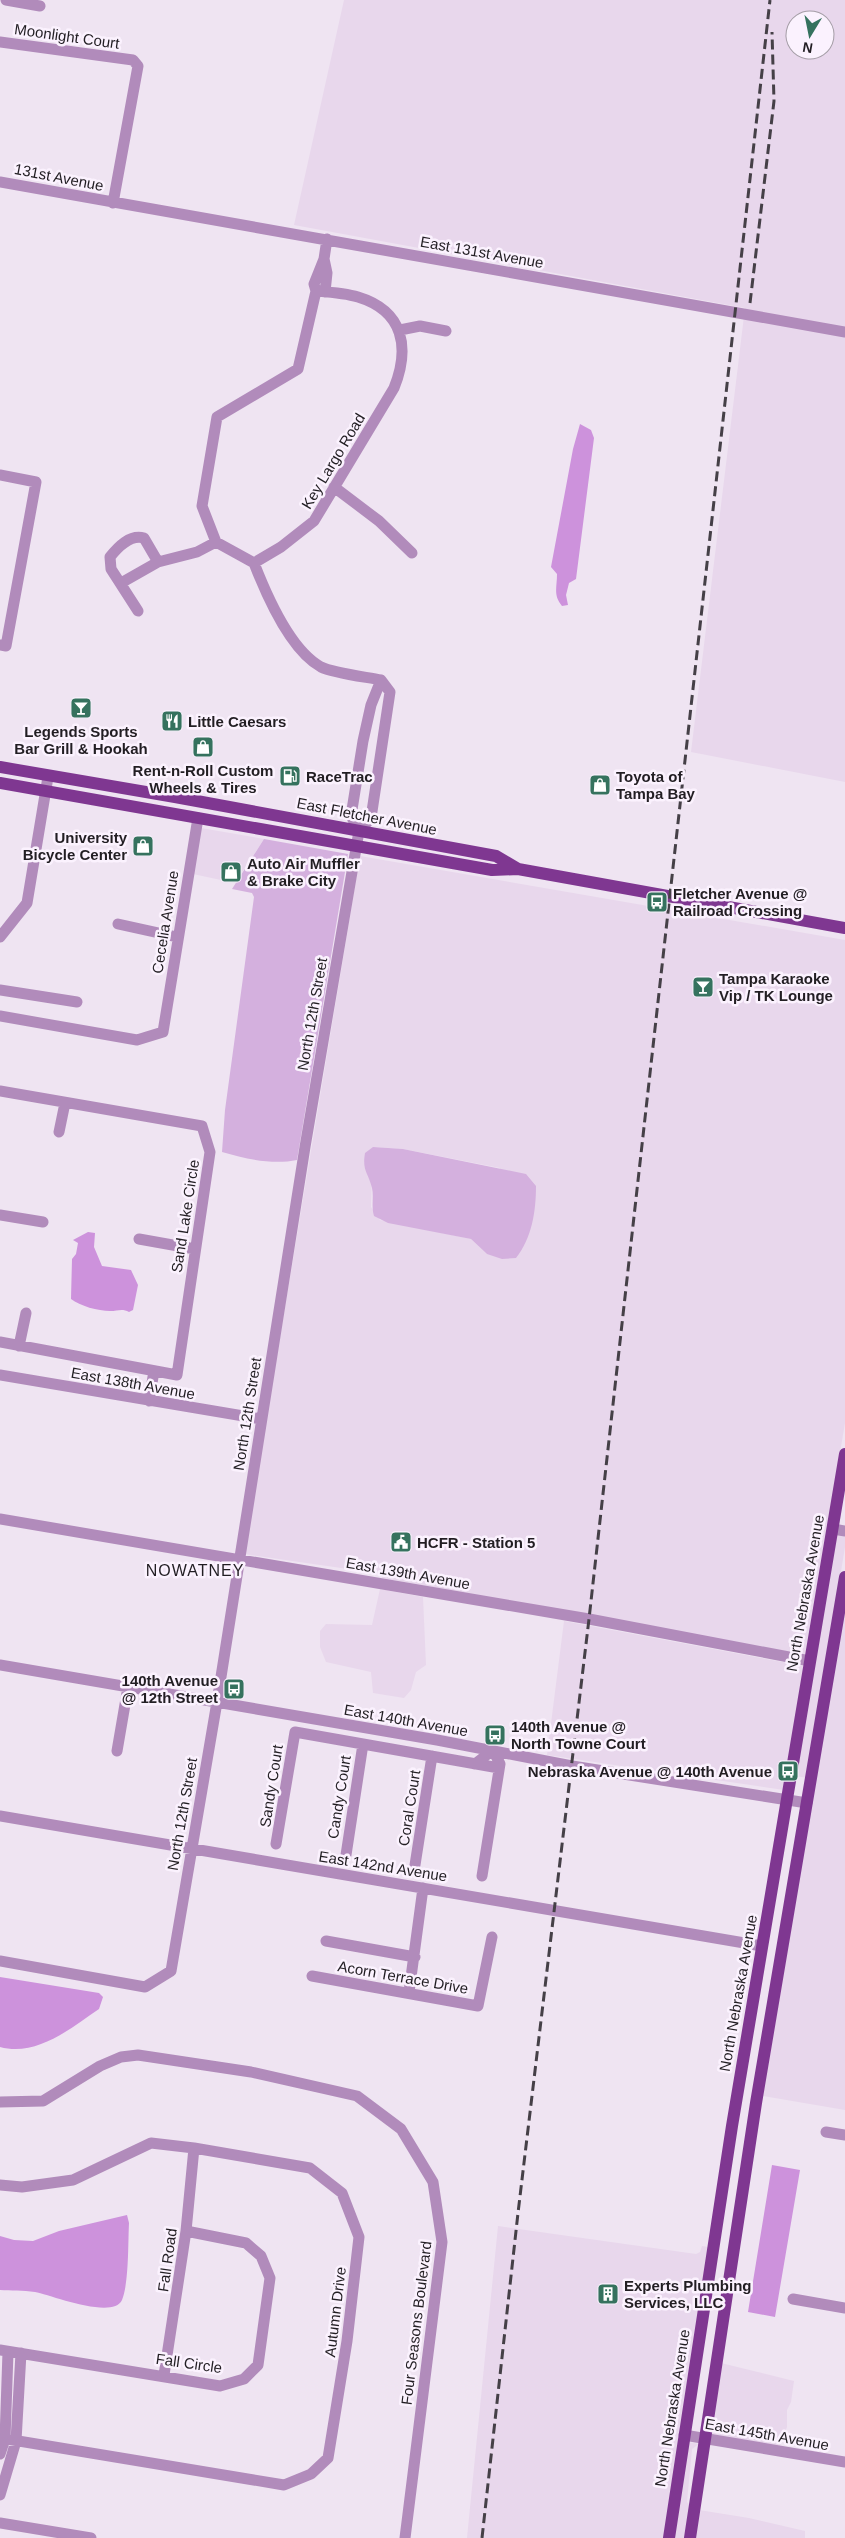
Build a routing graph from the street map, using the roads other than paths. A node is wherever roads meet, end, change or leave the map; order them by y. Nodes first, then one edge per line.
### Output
1 (6, 0) edge
2 (40, 6) dead end
3 (0, 42) edge
4 (0, 182) edge
5 (113, 203) junction
6 (327, 239) junction
7 (320, 291) junction
8 (400, 330) junction
9 (446, 330) dead end
10 (845, 332) edge
11 (0, 475) edge
12 (334, 487) junction
13 (216, 542) junction
14 (412, 553) dead end
15 (158, 562) junction
16 (254, 563) junction
17 (121, 584) junction
18 (138, 611) dead end
19 (0, 645) edge
20 (381, 680) junction
21 (0, 767) edge
22 (48, 776) junction
23 (0, 782) edge
24 (46, 791) junction
25 (198, 818) junction
26 (296, 819) junction
27 (359, 831) junction
28 (356, 846) junction
29 (518, 869) junction
30 (118, 924) dead end
31 (845, 928) edge
32 (0, 937) edge
33 (177, 937) junction
34 (0, 990) edge
35 (77, 1002) dead end
36 (0, 1016) edge
37 (0, 1091) edge
38 (65, 1103) junction
39 (59, 1132) dead end
40 (0, 1215) edge
41 (42, 1222) dead end
42 (139, 1239) dead end
43 (195, 1249) junction
44 (26, 1313) dead end
45 (0, 1342) edge
46 (19, 1346) junction
47 (154, 1371) junction
48 (0, 1375) edge
49 (149, 1401) junction
50 (261, 1419) junction
51 (845, 1454) edge
52 (0, 1519) edge
53 (839, 1530) edge
54 (238, 1558) junction
55 (845, 1577) edge
56 (810, 1661) junction
57 (0, 1665) edge
58 (128, 1687) junction
59 (217, 1702) junction
60 (363, 1744) junction
61 (493, 1750) junction
62 (117, 1751) dead end
63 (432, 1756) junction
64 (475, 1764) junction
65 (499, 1768) junction
66 (790, 1781) junction
67 (810, 1785) junction
68 (787, 1799) junction
69 (807, 1803) junction
70 (0, 1816) edge
71 (276, 1844) dead end
72 (192, 1849) junction
73 (346, 1855) dead end
74 (415, 1865) dead end
75 (482, 1876) dead end
76 (423, 1888) junction
77 (785, 1933) junction
78 (492, 1937) dead end
79 (326, 1941) dead end
80 (762, 1946) junction
81 (415, 1956) junction
82 (0, 1961) edge
83 (312, 1976) dead end
84 (409, 1992) junction
85 (0, 2102) edge
86 (826, 2132) dead end
87 (845, 2135) edge
88 (194, 2148) junction
89 (0, 2185) edge
90 (186, 2231) junction
91 (793, 2298) dead end
92 (845, 2308) edge
93 (4, 2351) edge
94 (21, 2354) junction
95 (164, 2375) junction
96 (684, 2436) junction
97 (7, 2439) edge
98 (704, 2439) junction
99 (0, 2454) edge
100 (845, 2462) edge
101 (0, 2495) edge
102 (0, 2522) edge
103 (90, 2538) edge
104 (405, 2538) edge
105 (669, 2538) edge
106 (690, 2538) edge

1 - 2 street
3 - 5 street, Moonlight Court
4 - 5 street, 131st Avenue
5 - 6 street, East 131st Avenue
6 - 7 street
6 - 10 street, East 131st Avenue
7 - 8 street
7 - 13 street
8 - 9 street
8 - 12 street, Key Largo Road
11 - 19 street
12 - 14 street
12 - 16 street, Key Largo Road
13 - 15 street
13 - 16 street
15 - 17 street
15 - 17 street
16 - 20 street
17 - 18 street
20 - 27 street
20 - 27 street
21 - 22 main road, East Fletcher Avenue
22 - 24 street
22 - 26 main road, East Fletcher Avenue
23 - 24 main road, East Fletcher Avenue
24 - 25 main road, East Fletcher Avenue
24 - 32 street
25 - 26 main road
25 - 28 main road, East Fletcher Avenue
25 - 33 street, Cecelia Avenue
26 - 27 main road, East Fletcher Avenue
27 - 28 street, North 12th Street
27 - 29 main road, East Fletcher Avenue
28 - 29 main road, East Fletcher Avenue
28 - 50 street, North 12th Street
29 - 31 main road, East Fletcher Avenue
30 - 33 street
33 - 36 street, Cecelia Avenue
34 - 35 street
37 - 38 street, Sand Lake Circle
38 - 39 street
38 - 43 street, Sand Lake Circle
40 - 41 street
42 - 43 street
43 - 47 street, Sand Lake Circle
44 - 46 street
45 - 46 street, Sand Lake Circle
46 - 47 street, Sand Lake Circle
47 - 49 street
48 - 49 street, East 138th Avenue
49 - 50 street, East 138th Avenue
50 - 54 street, North 12th Street
51 - 53 main road, North Nebraska Avenue
52 - 54 street, East 139th Avenue
53 - 56 main road, North Nebraska Avenue
54 - 56 street, East 139th Avenue
54 - 59 street, North 12th Street
55 - 67 main road
56 - 66 main road, North Nebraska Avenue
57 - 58 street, East 140th Avenue
58 - 59 street, East 140th Avenue
58 - 62 street
59 - 61 street, East 140th Avenue
59 - 72 street, North 12th Street
60 - 63 street
60 - 71 street, Sandy Court
60 - 73 street, Candy Court
61 - 64 street
61 - 65 street
61 - 68 street, East 140th Avenue
63 - 64 street
63 - 74 street, Coral Court
64 - 65 street
65 - 75 street
66 - 67 main road
66 - 68 main road, North Nebraska Avenue
67 - 69 main road
68 - 69 street, East 140th Avenue
68 - 80 main road, North Nebraska Avenue
69 - 77 main road
70 - 72 street, East 142nd Avenue
72 - 76 street, East 142nd Avenue
72 - 82 street, North 12th Street
76 - 80 street, East 142nd Avenue
76 - 81 street
77 - 80 main road
77 - 98 main road
78 - 84 street, Acorn Terrace Drive
79 - 81 street
80 - 96 main road, North Nebraska Avenue
81 - 84 street
83 - 84 street, Acorn Terrace Drive
85 - 104 street, Four Seasons Boulevard
86 - 87 street
88 - 89 street, Autumn Drive
88 - 90 street, Fall Road
88 - 97 street, Autumn Drive
90 - 95 street, Fall Road
90 - 95 street, Fall Circle
91 - 92 street
93 - 94 street, Fall Circle
93 - 97 street
94 - 95 street, Fall Circle
94 - 97 street
96 - 98 street, East 145th Avenue
96 - 105 main road, North Nebraska Avenue
97 - 99 street
97 - 101 street
98 - 100 street, East 145th Avenue
98 - 106 main road
102 - 103 street

